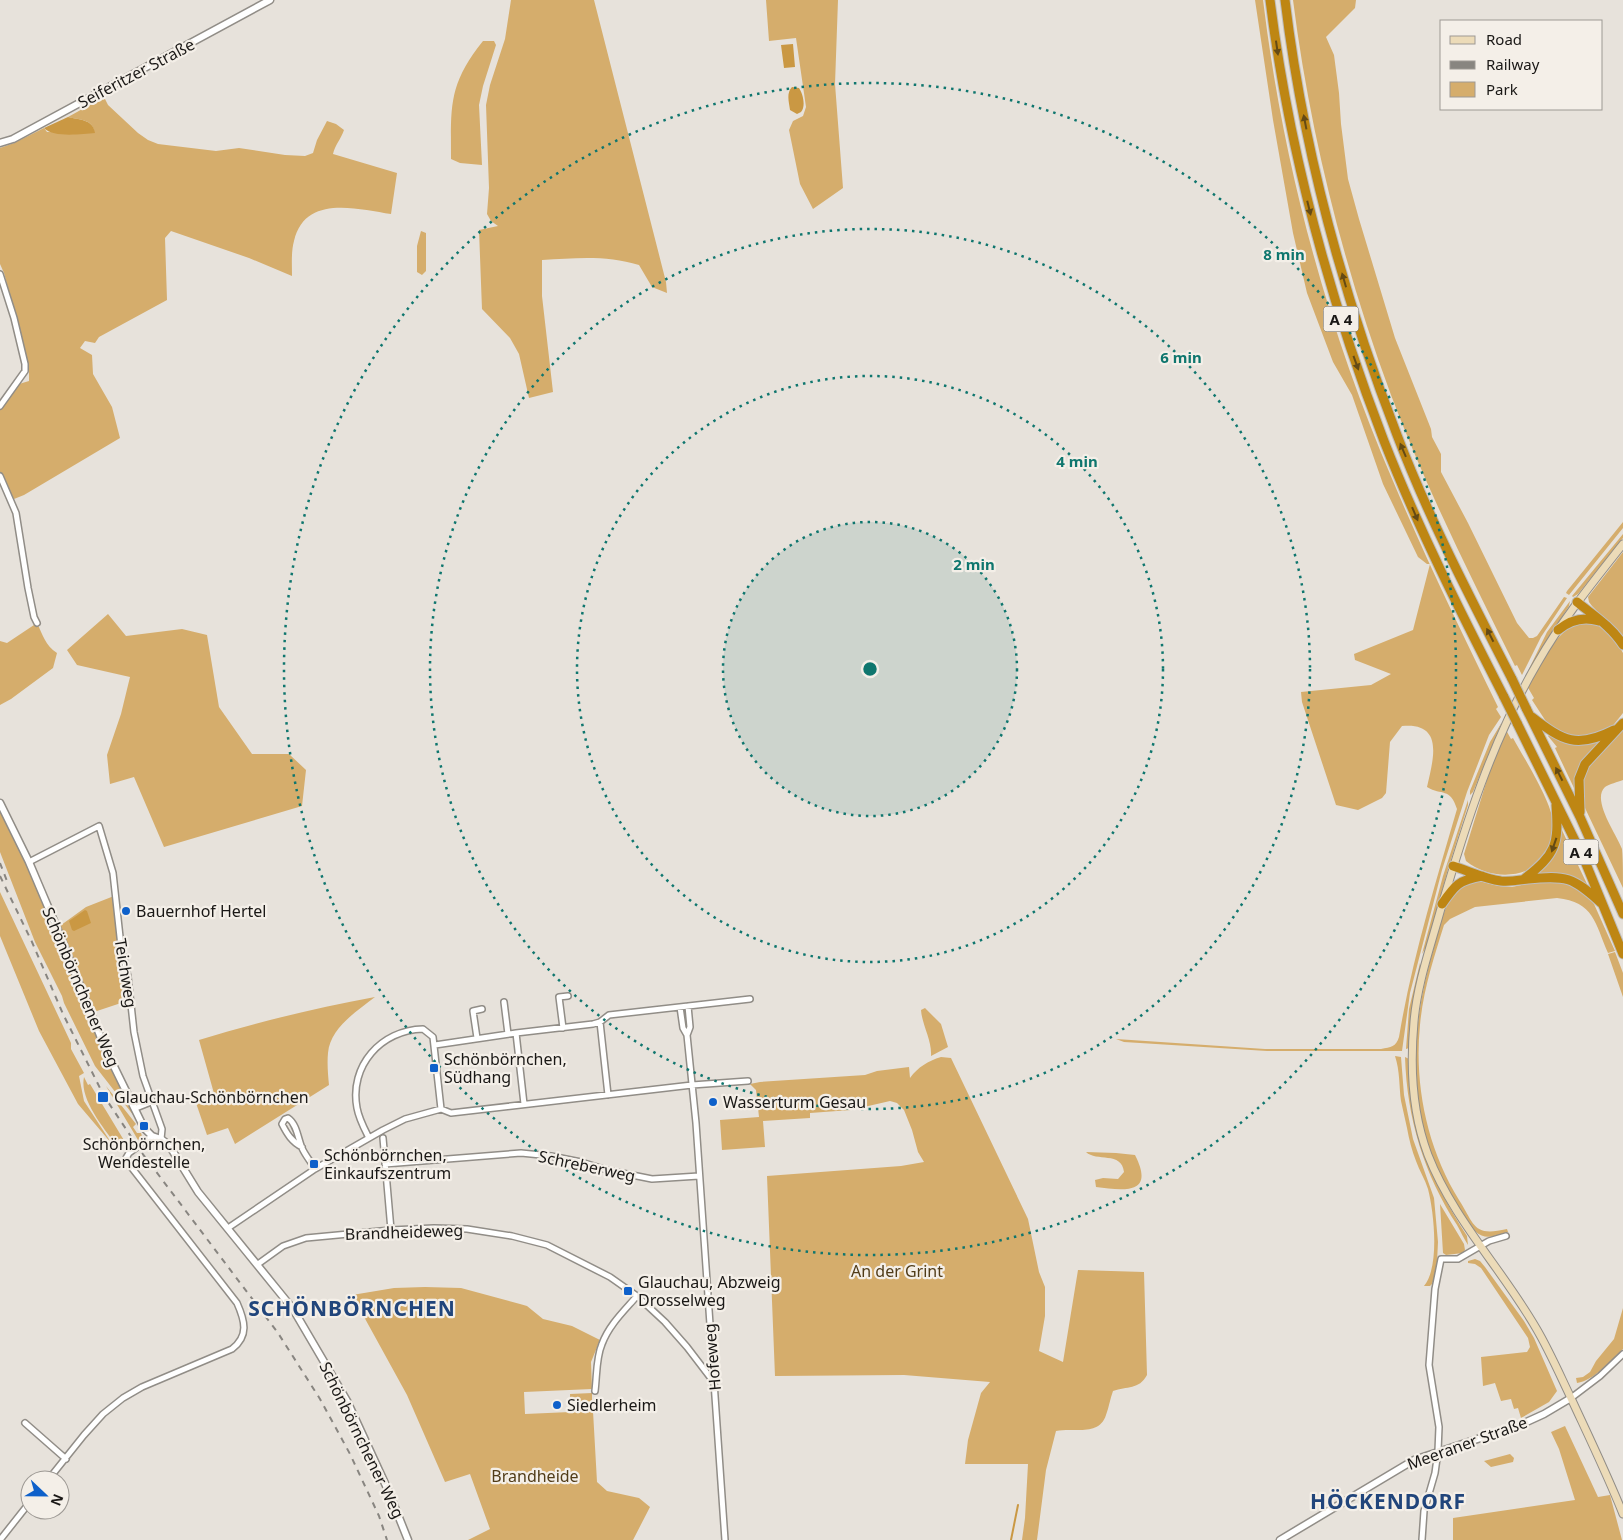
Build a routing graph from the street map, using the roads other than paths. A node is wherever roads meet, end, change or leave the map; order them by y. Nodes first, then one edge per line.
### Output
1 (270, 0) edge
2 (1270, 0) edge
3 (1285, 0) edge
4 (0, 143) edge
5 (0, 276) edge
6 (0, 406) edge
7 (0, 476) edge
8 (1623, 544) edge
9 (1577, 602) junction
10 (1601, 622) junction
11 (38, 623) dead end
12 (1558, 630) junction
13 (1623, 645) edge
14 (1528, 712) junction
15 (1621, 725) edge
16 (1556, 800) junction
17 (0, 803) edge
18 (1580, 817) junction
19 (29, 862) junction
20 (1454, 866) junction
21 (1482, 876) junction
22 (1524, 879) junction
23 (1442, 904) junction
24 (1603, 905) junction
25 (1623, 914) edge
26 (1623, 954) edge
27 (568, 996) dead end
28 (750, 999) dead end
29 (504, 1002) dead end
30 (688, 1006) junction
31 (680, 1007) junction
32 (482, 1009) dead end
33 (600, 1022) junction
34 (563, 1028) junction
35 (516, 1032) junction
36 (508, 1034) junction
37 (687, 1035) junction
38 (477, 1038) junction
39 (435, 1044) junction
40 (748, 1081) dead end
41 (692, 1085) junction
42 (608, 1095) junction
43 (151, 1102) junction
44 (524, 1104) junction
45 (136, 1108) junction
46 (441, 1109) junction
47 (152, 1136) junction
48 (161, 1138) junction
49 (369, 1138) junction
50 (383, 1138) dead end
51 (302, 1147) junction
52 (385, 1164) junction
53 (315, 1169) junction
54 (699, 1176) junction
55 (228, 1228) junction
56 (391, 1230) junction
57 (1506, 1236) dead end
58 (1480, 1246) junction
59 (258, 1264) junction
60 (637, 1296) junction
61 (1623, 1354) edge
62 (714, 1382) junction
63 (596, 1391) dead end
64 (1571, 1398) junction
65 (25, 1423) dead end
66 (1438, 1452) junction
67 (66, 1459) junction
68 (57, 1470) edge
69 (1623, 1514) edge
70 (20, 1515) edge
71 (0, 1540) edge
72 (408, 1540) edge
73 (725, 1540) edge
74 (1280, 1540) edge
75 (1422, 1540) edge

1 - 4 street, Seiferitzer Straße
2 -> 16 highway, A 4, bridge
14 -> 3 highway, A 4, bridge
5 - 6 street
7 - 11 street
8 - 9 main road
9 - 10 highway
9 - 12 main road
10 - 12 highway
10 - 13 highway
12 - 20 main road
14 - 15 highway
18 -> 14 highway, A 4
15 - 18 highway
16 -> 22 highway
16 - 24 highway, A 4
17 - 19 street, Schönbörnchener Weg
18 - 25 highway, A 4
19 - 43 street, Teichweg
19 - 45 street, Schönbörnchener Weg
20 - 21 highway
20 - 23 main road
21 - 22 highway
21 - 23 highway
22 - 24 highway
23 - 58 main road
24 - 26 highway, A 4
27 - 34 street
28 - 30 street
29 - 36 street
30 - 31 street
30 - 37 street
31 - 33 street
31 - 37 street
32 - 38 street
33 - 34 street
33 - 42 street
34 - 35 street
35 - 36 street
35 - 44 street
36 - 38 street
37 - 41 street, Hofeweg
38 - 39 street
39 - 46 street
39 - 49 street
40 - 41 street
41 - 42 street
41 - 54 street, Hofeweg
42 - 44 street
43 - 45 street
43 - 48 street, Teichweg
44 - 46 street
45 - 47 street, Schönbörnchener Weg
46 - 49 street
47 - 48 street
47 - 67 street
48 - 55 street, Schönbörnchener Weg
49 - 53 street
50 - 52 street
51 - 51 street
51 - 53 street
52 - 54 street, Schreberweg
52 - 56 street
53 - 55 street
54 - 62 street, Hofeweg
55 - 59 street, Schönbörnchener Weg
56 - 59 street, Brandheideweg
56 - 60 street, Brandheideweg
57 - 58 street
58 - 64 main road
58 - 66 street
59 - 72 street, Schönbörnchener Weg
60 - 62 street, Brandheideweg
60 - 63 street
61 - 64 street, Meeraner Straße
62 - 73 street, Hofeweg
64 - 66 street, Meeraner Straße
64 - 69 main road
65 - 67 street
66 - 74 street, Meeraner Straße
66 - 75 street
67 - 68 street
70 - 71 street

